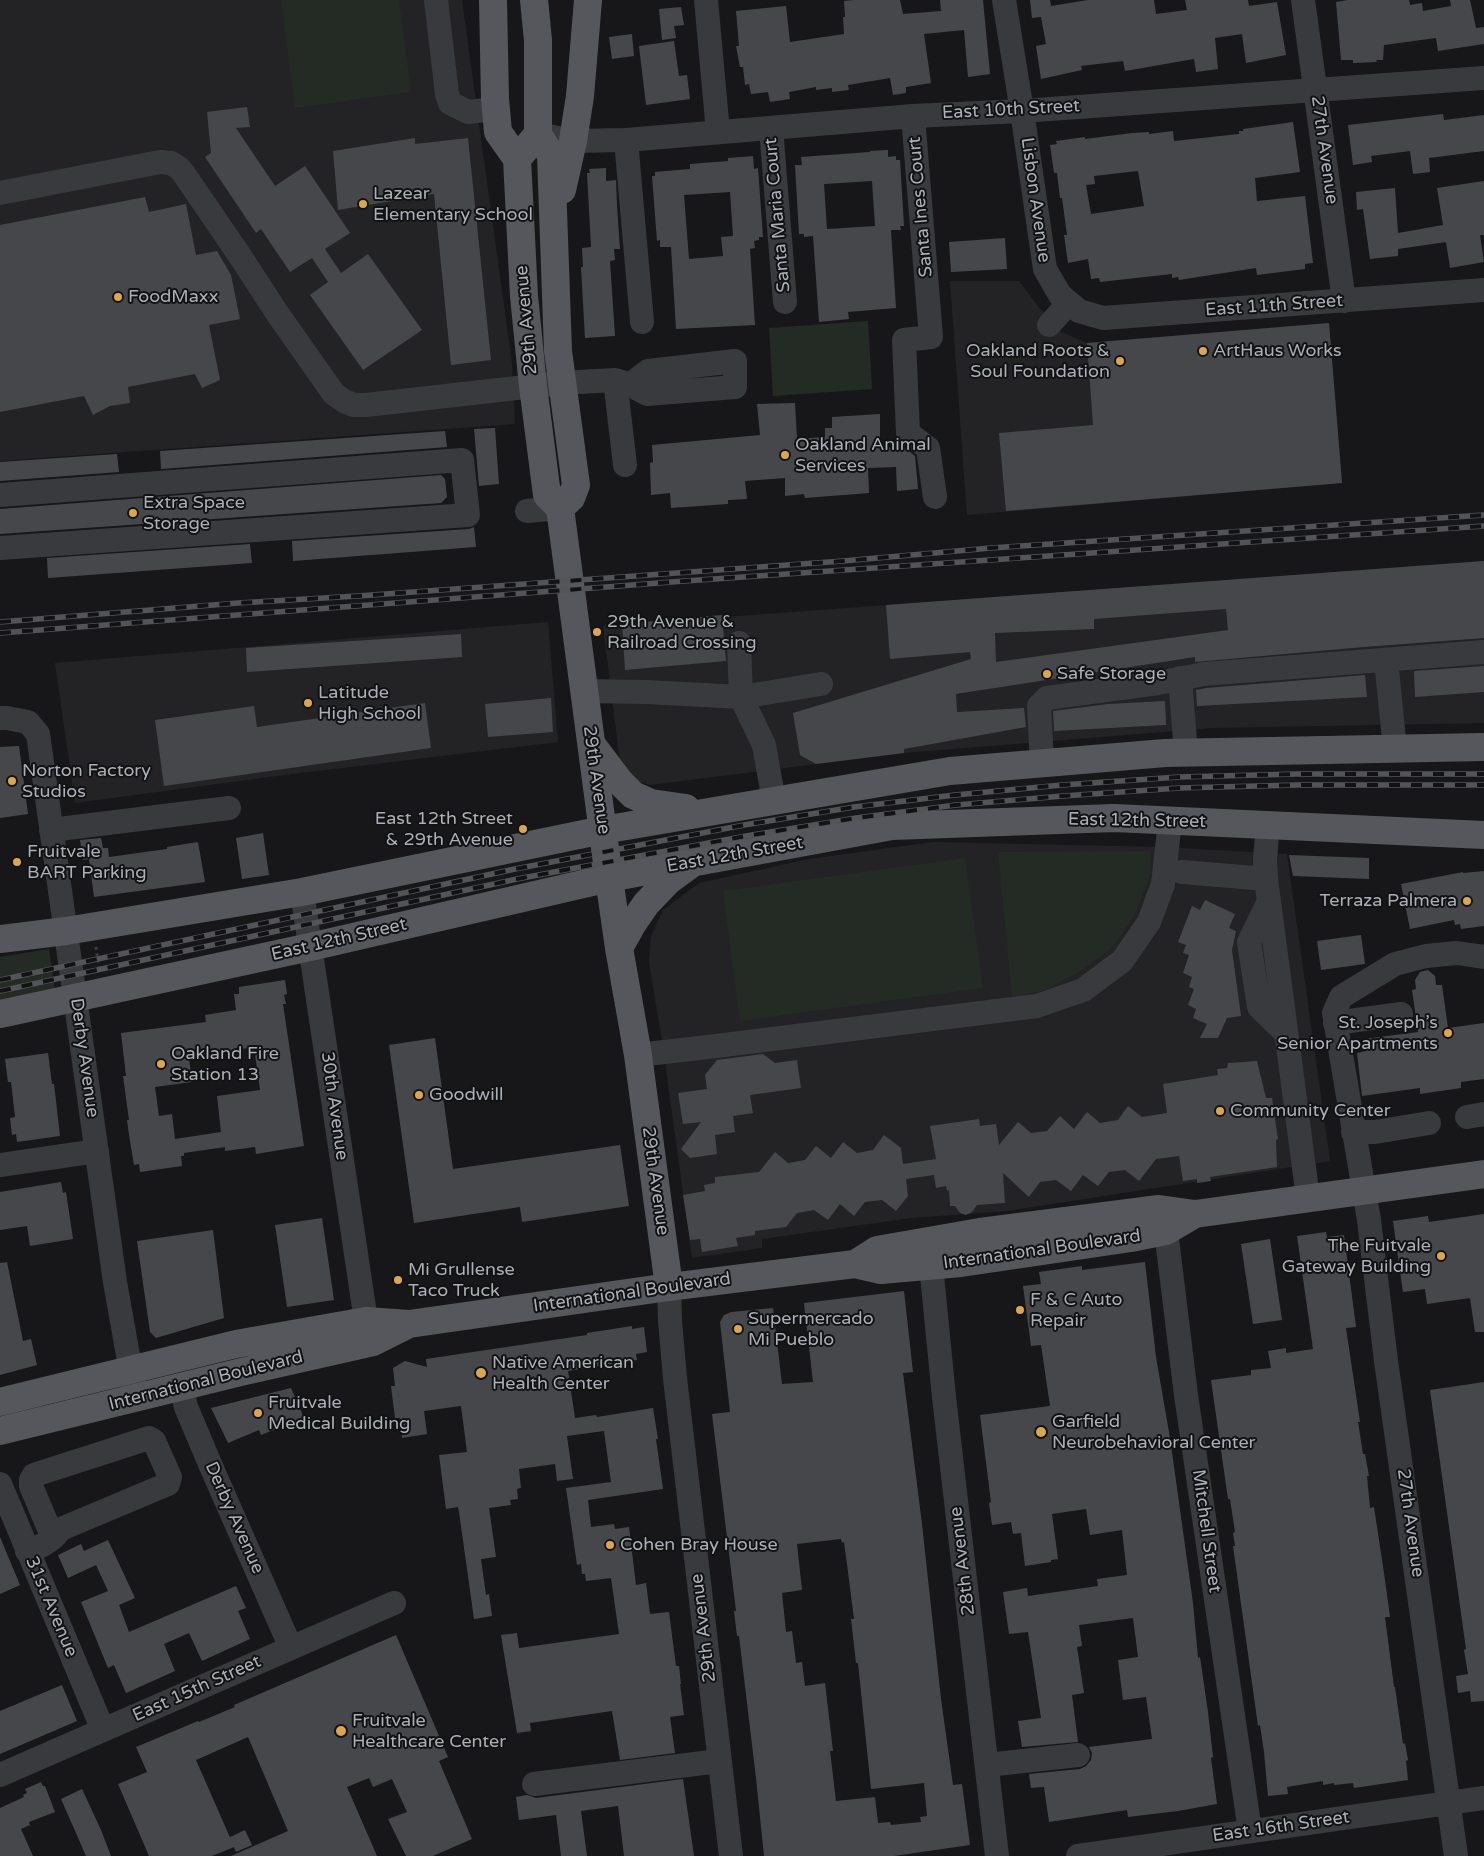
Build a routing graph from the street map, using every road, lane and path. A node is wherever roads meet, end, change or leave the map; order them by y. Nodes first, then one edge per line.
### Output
1 (436, 0) edge
2 (493, 0) edge
3 (534, 0) edge
4 (588, 0) edge
5 (706, 0) edge
6 (1004, 0) edge
7 (1303, 0) edge
8 (1484, 78) edge
9 (1315, 89) junction
10 (496, 109) junction
11 (1022, 111) junction
12 (914, 116) junction
13 (771, 128) junction
14 (718, 132) junction
15 (538, 134) junction
16 (626, 140) junction
17 (573, 141) junction
18 (517, 159) junction
19 (0, 193) edge
20 (553, 231) junction
21 (1484, 290) edge
22 (1344, 301) junction
23 (785, 302) dead end
24 (1068, 304) junction
25 (642, 322) dead end
26 (1050, 325) dead end
27 (561, 383) junction
28 (533, 386) junction
29 (625, 465) dead end
30 (0, 495) edge
31 (935, 497) dead end
32 (560, 508) junction
33 (527, 511) dead end
34 (0, 548) edge
35 (739, 643) dead end
36 (1484, 652) edge
37 (1386, 660) junction
38 (1180, 678) junction
39 (821, 684) dead end
40 (584, 691) junction
41 (741, 696) junction
42 (0, 718) edge
43 (591, 744) junction
44 (1484, 747) edge
45 (1395, 749) junction
46 (1186, 753) junction
47 (1042, 763) junction
48 (774, 801) junction
49 (229, 808) dead end
50 (712, 812) junction
51 (1170, 821) junction
52 (1268, 825) junction
53 (51, 830) junction
54 (603, 830) junction
55 (1484, 834) edge
56 (694, 862) junction
57 (1182, 872) dead end
58 (609, 878) junction
59 (1267, 890) junction
60 (302, 892) junction
61 (66, 930) junction
62 (0, 939) edge
63 (95, 942) dead end
64 (310, 947) junction
65 (619, 948) junction
66 (1484, 957) edge
67 (100, 976) dead end
68 (75, 998) junction
69 (0, 1014) edge
70 (1401, 1014) dead end
71 (1335, 1023) junction
72 (638, 1055) junction
73 (1429, 1123) dead end
74 (1353, 1132) junction
75 (97, 1152) junction
76 (0, 1165) edge
77 (1484, 1174) edge
78 (1364, 1190) junction
79 (1308, 1198) junction
80 (1195, 1214) junction
81 (1166, 1231) junction
82 (855, 1264) junction
83 (931, 1265) junction
84 (669, 1287) junction
85 (366, 1321) junction
86 (409, 1324) junction
87 (131, 1370) junction
88 (181, 1386) junction
89 (136, 1398) junction
90 (0, 1402) edge
91 (0, 1431) edge
92 (0, 1484) edge
93 (53, 1538) junction
94 (27, 1552) junction
95 (394, 1603) dead end
96 (291, 1648) junction
97 (103, 1730) junction
98 (1078, 1755) dead end
99 (720, 1761) junction
100 (987, 1765) junction
101 (0, 1775) edge
102 (534, 1784) dead end
103 (1484, 1798) edge
104 (1449, 1804) junction
105 (1250, 1831) junction
106 (731, 1856) edge
107 (997, 1856) edge
108 (1078, 1856) edge
109 (1456, 1856) edge

1 - 10 street
2 - 10 main road
3 - 15 main road
4 - 17 main road
5 - 14 street
6 - 11 street, Lisbon Avenue
7 - 9 street, 27th Avenue
8 - 9 street, East 10th Street
9 - 11 street, East 10th Street
9 - 22 street, 27th Avenue
10 - 18 main road
11 - 12 street, East 10th Street
11 - 24 street, Lisbon Avenue
12 - 13 street, East 10th Street
12 - 31 street, Santa Ines Court
13 - 14 street, East 10th Street
13 - 23 street, Santa Maria Court
14 - 16 street, East 10th Street
15 - 17 street, East 10th Street
15 - 18 main road
15 - 20 main road, 29th Avenue
16 - 17 street, East 10th Street
16 - 25 street
17 - 20 main road
18 - 28 main road, 29th Avenue
19 - 28 street
20 - 27 main road, 29th Avenue
21 - 22 street, East 11th Street
22 - 24 street, East 11th Street
24 - 26 street
27 - 28 street
27 - 29 street
27 - 32 main road, 29th Avenue
28 - 32 main road, 29th Avenue
30 - 34 street
32 - 33 street
32 - 40 main road, 29th Avenue
35 - 41 street
36 - 37 street
37 - 38 street
37 - 45 street
38 - 46 street
38 - 47 street
39 - 41 street
40 - 41 street
40 - 43 main road, 29th Avenue
41 - 48 street
42 - 53 street, Derby Avenue
43 - 50 main road
43 - 54 main road, 29th Avenue
44 - 45 main road
45 - 46 main road
46 - 47 main road
47 - 48 main road
48 - 50 main road
49 - 53 street
50 - 54 main road
51 - 52 main road, East 12th Street
51 - 56 main road, East 12th Street
51 - 72 street
52 - 55 main road, East 12th Street
52 - 59 street
53 - 61 street, Derby Avenue
54 - 58 main road, 29th Avenue
54 - 60 main road
56 - 58 main road, East 12th Street
56 - 65 main road
57 - 59 street
58 - 64 main road, East 12th Street
58 - 65 main road, 29th Avenue
59 - 79 street
60 - 61 main road
60 - 64 street, 30th Avenue
61 - 62 main road
61 - 68 street, Derby Avenue
63 - 67 path
64 - 68 main road, East 12th Street
64 - 85 street, 30th Avenue
65 - 72 main road, 29th Avenue
66 - 71 street
68 - 69 main road, East 12th Street
68 - 75 street, Derby Avenue
70 - 71 street
71 - 74 street, 27th Avenue
72 - 84 main road, 29th Avenue
73 - 74 street
74 - 78 street, 27th Avenue
75 - 76 street
75 - 87 street, Derby Avenue
77 - 78 main road, International Boulevard
78 - 79 main road, International Boulevard
78 - 104 street, 27th Avenue
79 - 80 main road, International Boulevard
80 - 81 main road, International Boulevard
80 - 82 main road, International Boulevard
81 - 83 main road, International Boulevard
81 - 105 street, Mitchell Street
82 - 83 main road, International Boulevard
82 - 84 main road, International Boulevard
83 - 100 street, 28th Avenue
84 - 86 main road, International Boulevard
84 - 99 street, 29th Avenue
85 - 86 main road, International Boulevard
85 - 87 main road, International Boulevard
86 - 88 main road, International Boulevard
87 - 89 street, Derby Avenue
87 - 90 main road, International Boulevard
88 - 89 main road, International Boulevard
88 - 96 street, Derby Avenue
89 - 91 main road, International Boulevard
92 - 94 street, 31st Avenue
93 - 93 street
93 - 94 street
94 - 97 street, 31st Avenue
95 - 96 street, East 15th Street
96 - 97 street, East 15th Street
97 - 101 street, East 15th Street
98 - 100 street
99 - 102 street
99 - 106 street, 29th Avenue
100 - 107 street, 28th Avenue
103 - 104 street, East 16th Street
104 - 105 street, East 16th Street
104 - 109 street, 27th Avenue
105 - 108 street, East 16th Street

